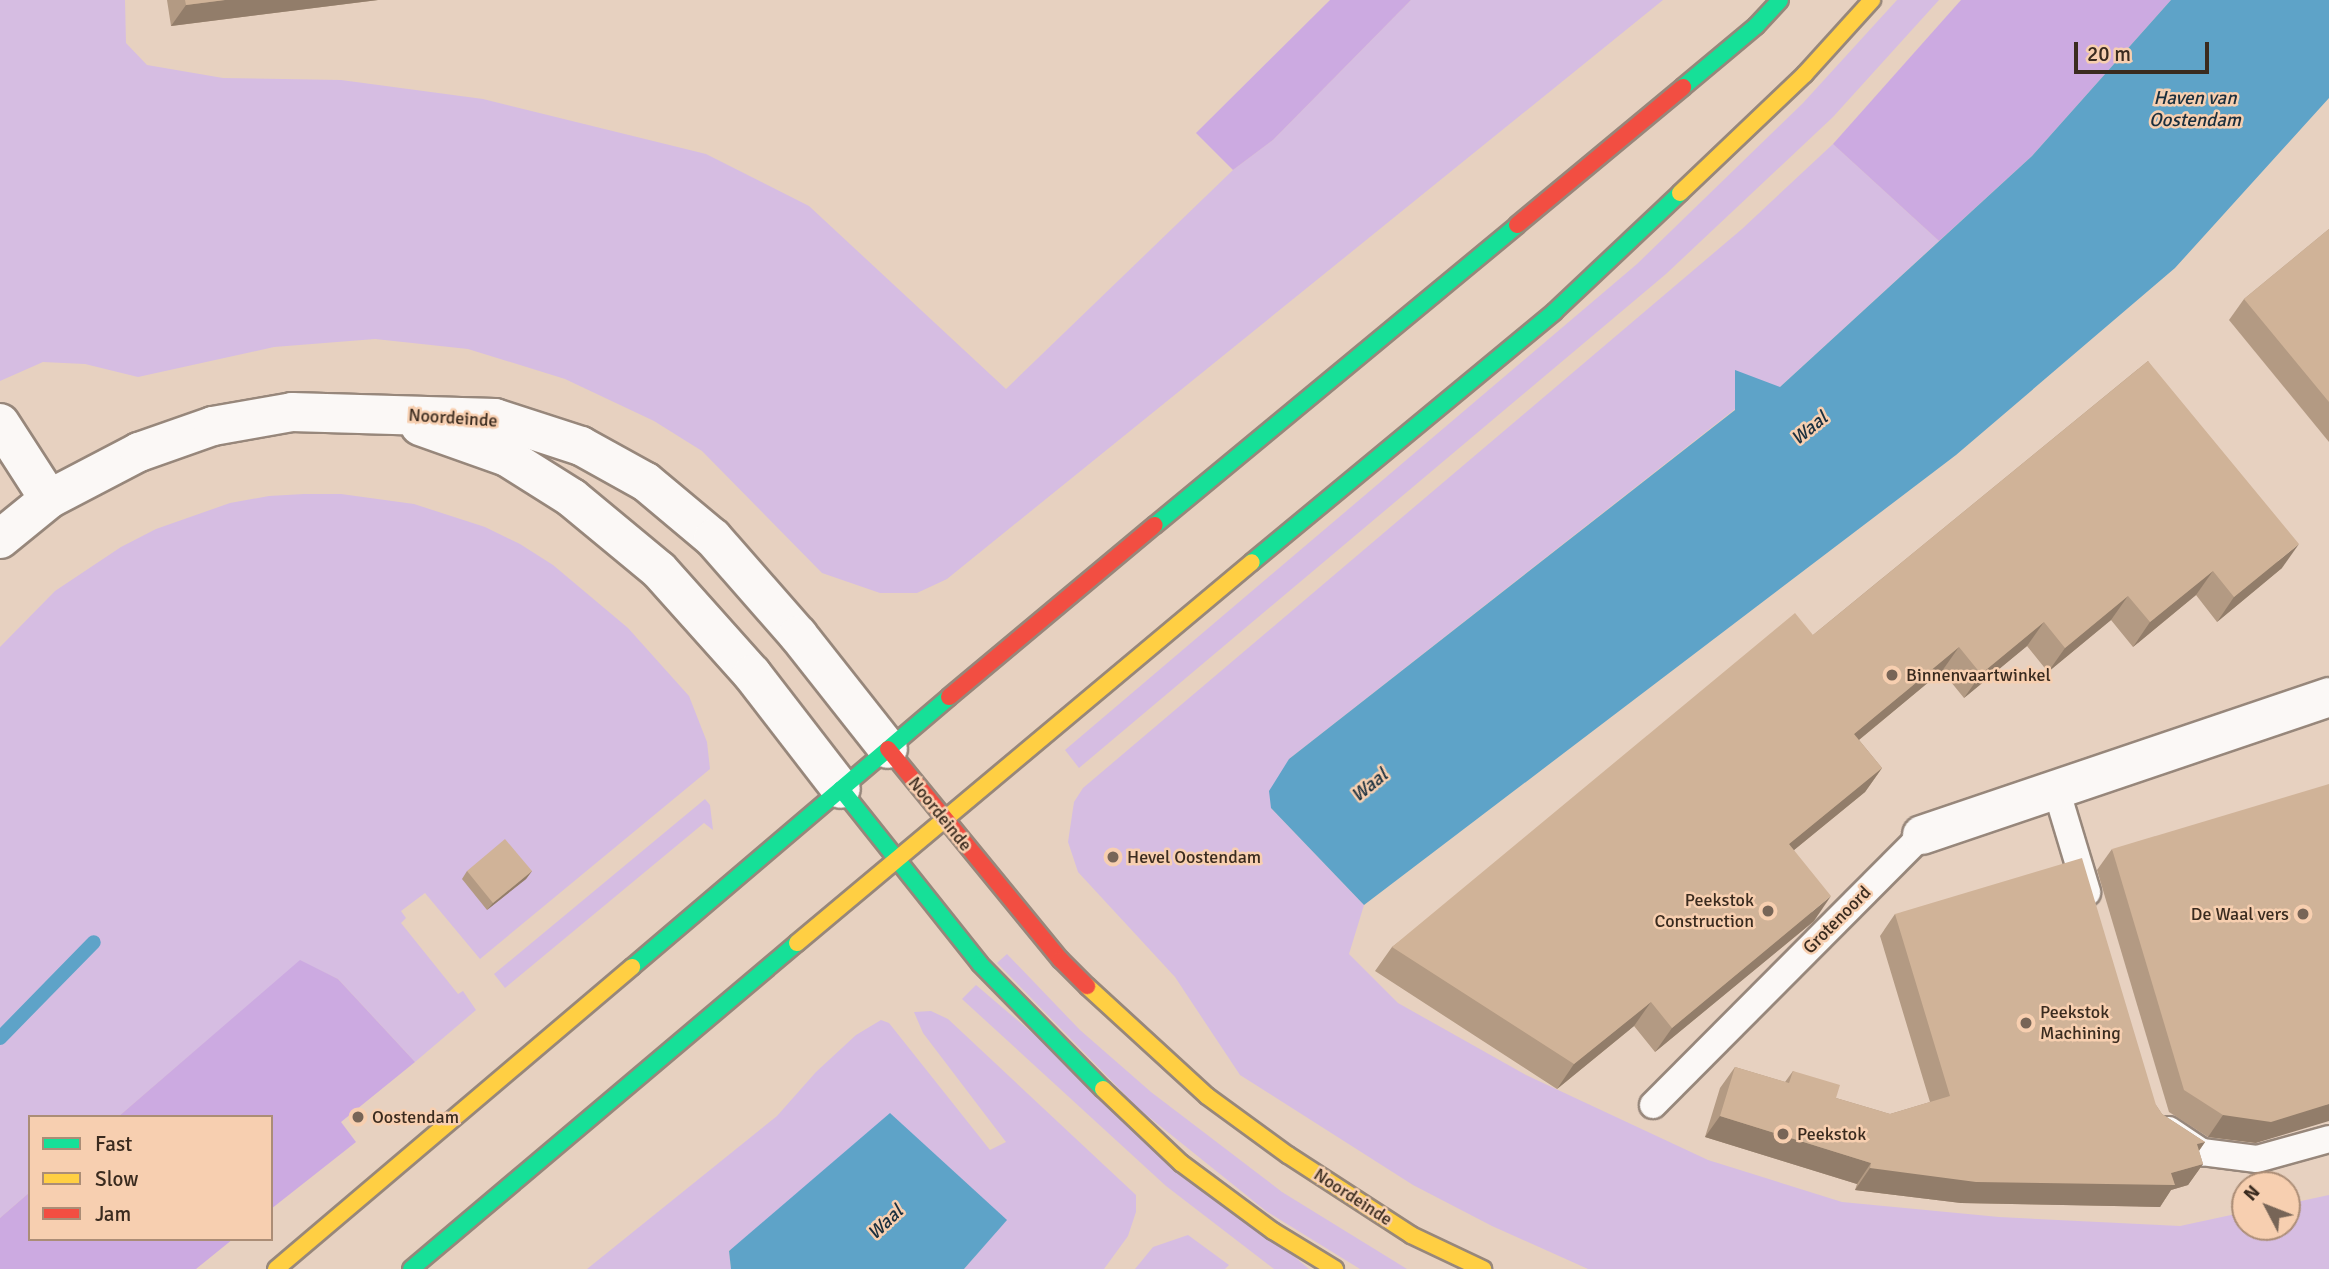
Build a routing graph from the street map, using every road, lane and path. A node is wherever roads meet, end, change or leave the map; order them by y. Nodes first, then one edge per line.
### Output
1 (1780, 0) edge
2 (1872, 0) edge
3 (388, 414) junction
4 (0, 423) edge
5 (49, 499) junction
6 (0, 539) edge
7 (2329, 697) edge
8 (888, 749) junction
9 (841, 789) junction
10 (2056, 789) junction
11 (946, 820) junction
12 (1922, 835) joint
13 (897, 859) junction
14 (2096, 922) edge
15 (1653, 1105) dead end
16 (2152, 1108) edge
17 (2329, 1139) edge
18 (276, 1269) edge
19 (411, 1269) edge
20 (1335, 1269) edge
21 (1483, 1269) edge

1 - 8 main road
2 - 11 main road
3 - 5 street, Noordeinde
3 - 8 street, Noordeinde
3 - 9 street, Noordeinde
4 - 5 street
5 - 6 street, Noordeinde
7 - 10 street, Grotenoord
8 - 9 main road
8 - 11 main road, Noordeinde
9 - 13 main road, Noordeinde
9 - 18 main road
10 - 12 street, Grotenoord
10 - 14 lane
11 - 13 main road
11 - 21 main road, Noordeinde
12 - 15 lane, Grotenoord
13 - 19 main road
13 - 20 main road, Noordeinde
16 - 17 lane

